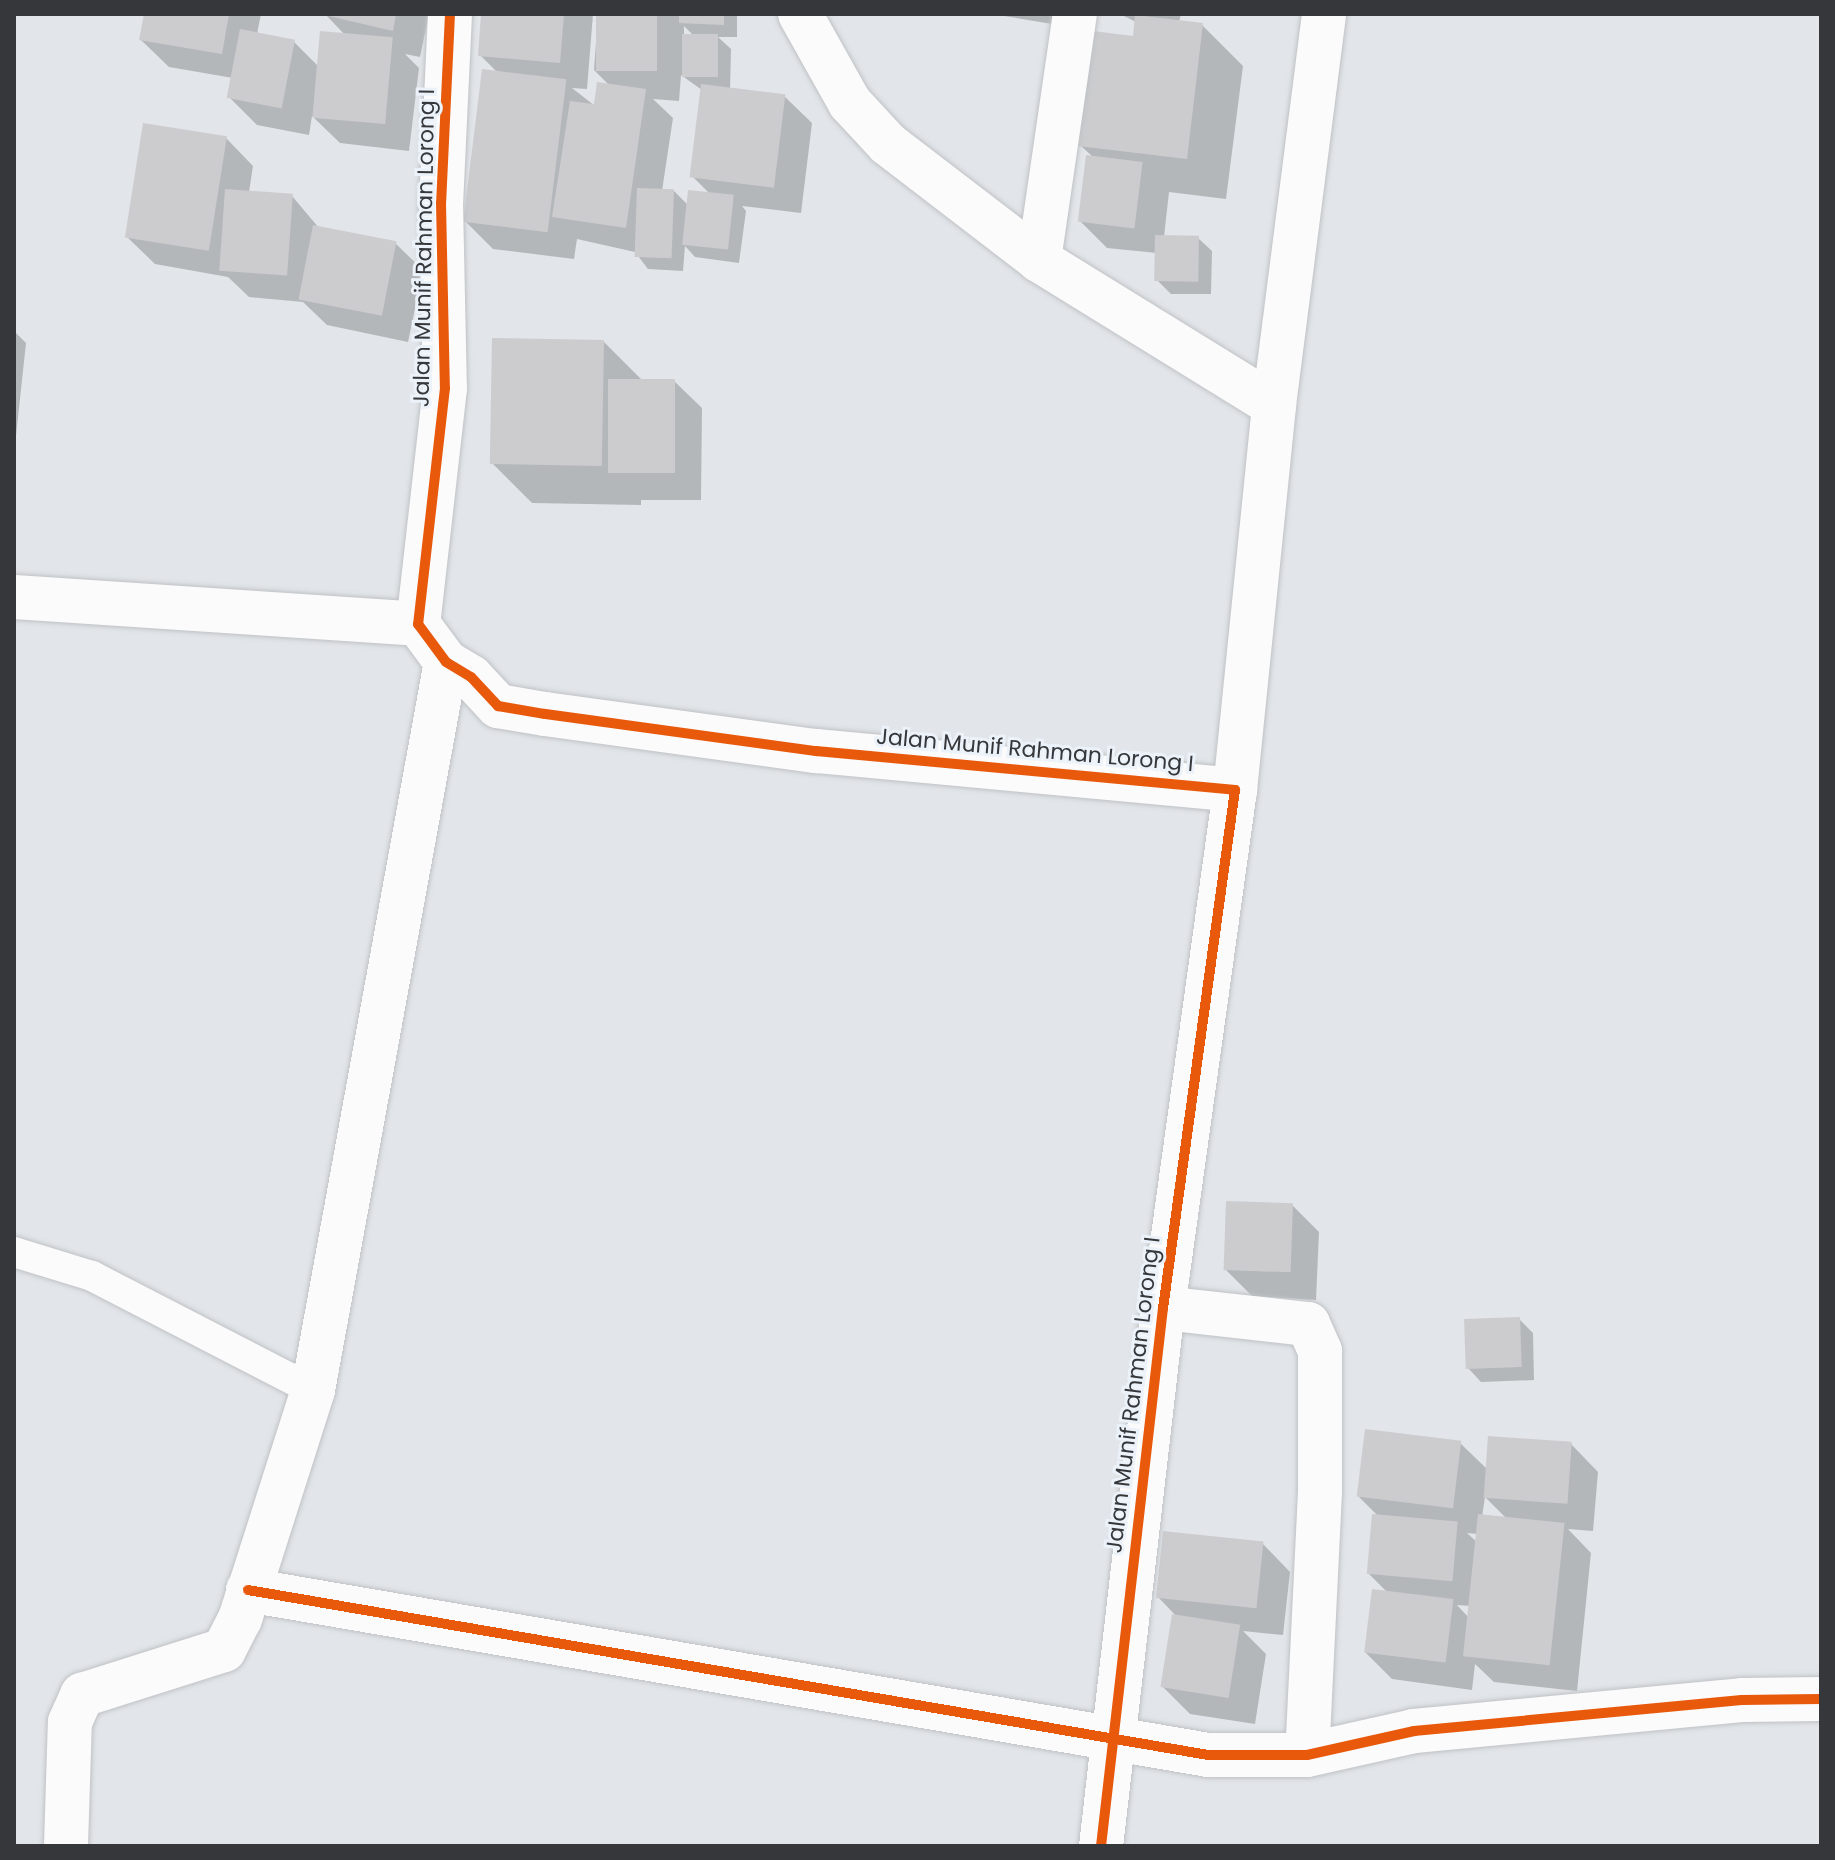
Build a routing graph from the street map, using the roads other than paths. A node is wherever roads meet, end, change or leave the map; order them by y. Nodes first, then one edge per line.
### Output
1 (450, 14) edge
2 (800, 14) edge
3 (1075, 14) edge
4 (1324, 14) edge
5 (1039, 260) junction
6 (1274, 405) junction
7 (14, 597) edge
8 (418, 624) junction
9 (446, 662) junction
10 (1235, 790) junction
11 (14, 1252) edge
12 (1163, 1308) junction
13 (313, 1390) junction
14 (248, 1590) junction
15 (1821, 1699) edge
16 (1109, 1739) junction
17 (1307, 1755) junction
18 (66, 1846) edge
19 (1101, 1846) edge

1 - 8 street, Jalan Munif Rahman Lorong I
2 - 5 street
3 - 5 street
4 - 6 street
5 - 6 street
6 - 10 street
7 - 8 street
8 - 9 street, Jalan Munif Rahman Lorong I
9 - 10 street, Jalan Munif Rahman Lorong I
9 - 13 street
10 - 12 street, Jalan Munif Rahman Lorong I
11 - 13 lane
12 - 16 street, Jalan Munif Rahman Lorong I
12 - 17 street
13 - 14 street
14 - 16 street
14 - 18 street
15 - 17 street
16 - 17 street
16 - 19 street, Jalan Munif Rahman Lorong I

